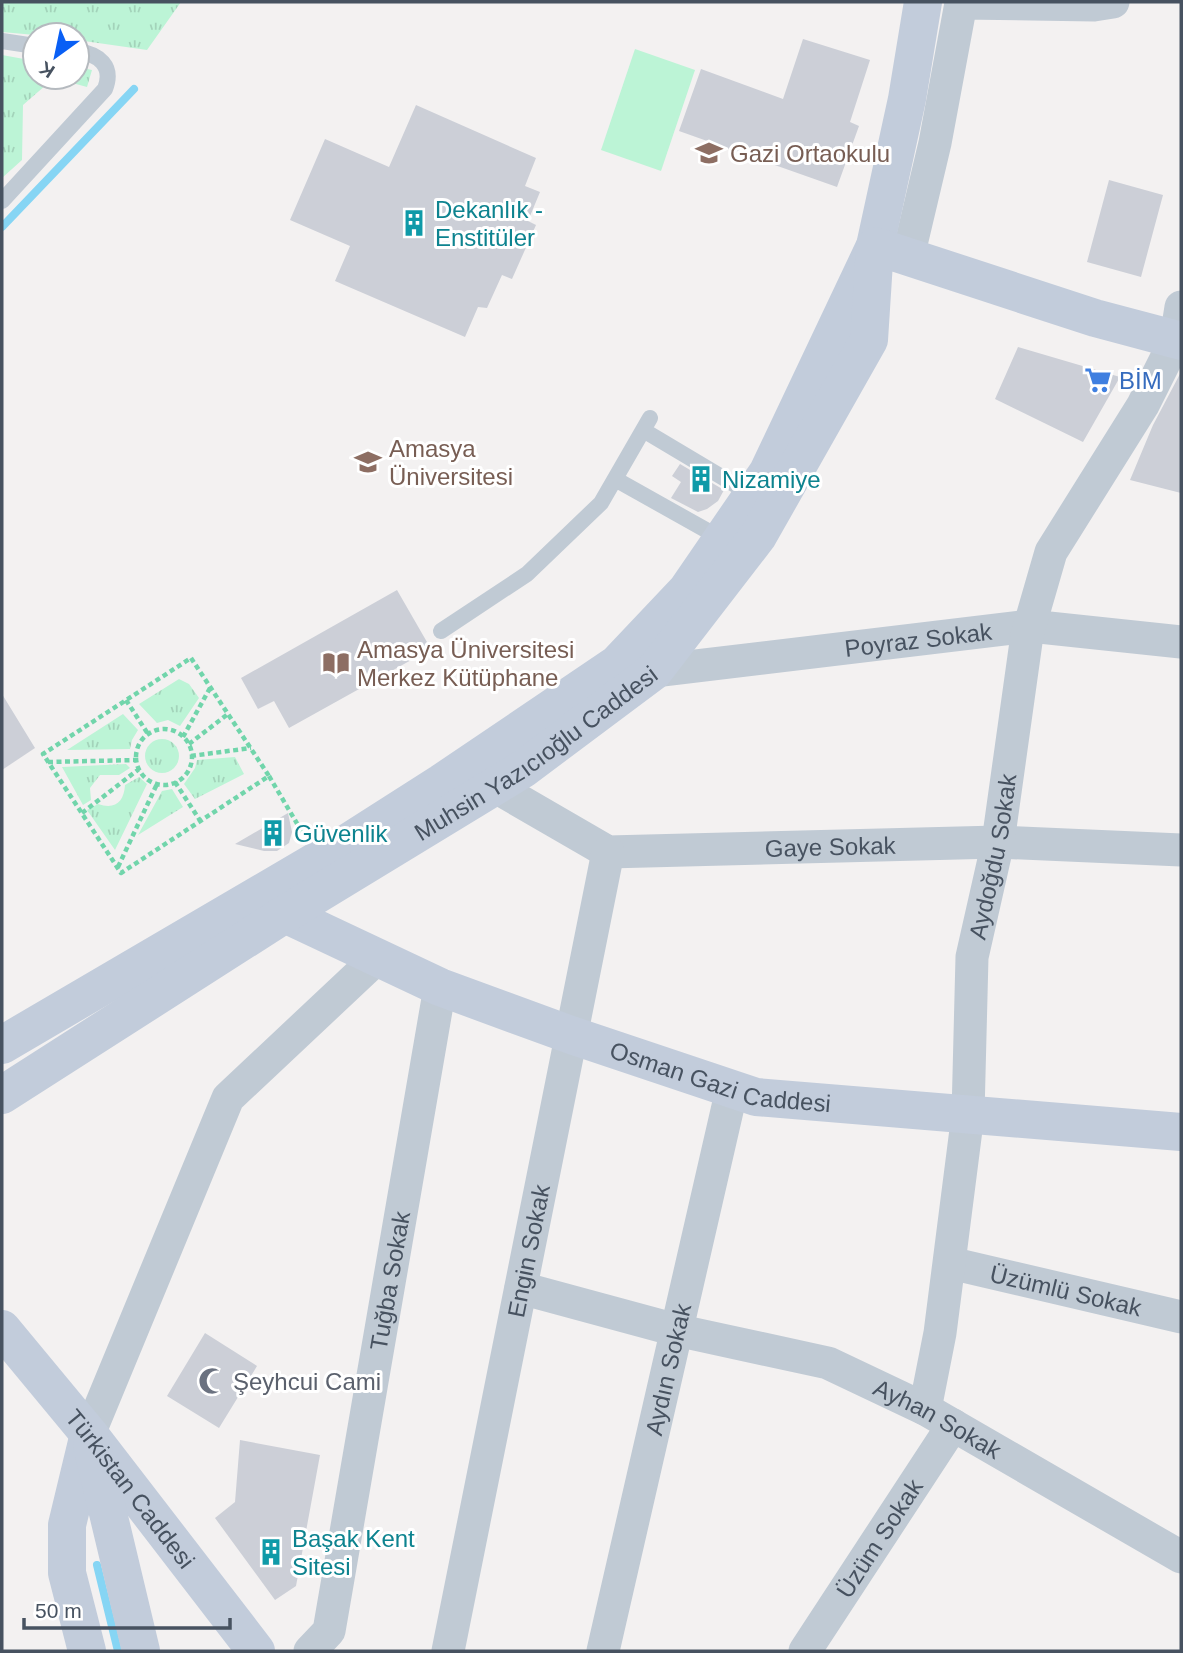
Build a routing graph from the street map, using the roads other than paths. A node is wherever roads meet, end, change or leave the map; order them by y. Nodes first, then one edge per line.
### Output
1 (923, 2) edge
2 (1113, 2) edge
3 (2, 41) edge
4 (21, 44) edge
5 (91, 53) edge
6 (2, 201) edge
7 (891, 252) junction
8 (1179, 329) edge
9 (615, 479) junction
10 (752, 495) junction
11 (722, 539) junction
12 (1030, 626) junction
13 (441, 631) dead end
14 (1181, 642) edge
15 (654, 671) junction
16 (494, 786) junction
17 (998, 842) junction
18 (1181, 850) edge
19 (608, 852) junction
20 (285, 914) junction
21 (377, 958) junction
22 (440, 987) junction
23 (571, 1035) junction
24 (2, 1045) edge
25 (732, 1089) junction
26 (2, 1095) edge
27 (968, 1114) junction
28 (1181, 1132) edge
29 (950, 1263) junction
30 (521, 1288) junction
31 (1181, 1317) edge
32 (2, 1328) edge
33 (676, 1330) junction
34 (939, 1417) junction
35 (89, 1434) junction
36 (1181, 1557) edge
37 (87, 1651) edge
38 (141, 1651) edge
39 (256, 1651) edge
40 (310, 1651) edge
41 (448, 1651) edge
42 (603, 1651) edge
43 (805, 1651) edge

1 - 7 main road, Muhsin Yazıcıoğlu Caddesi
2 - 7 street
3 - 4 lane
5 - 6 lane
7 - 8 main road
7 - 10 main road, Muhsin Yazıcıoğlu Caddesi
7 - 15 main road, Muhsin Yazıcıoğlu Caddesi
8 - 12 street, Aydoğdu Sokak
9 - 10 lane
9 - 11 lane
9 - 13 lane
10 - 11 main road, Muhsin Yazıcıoğlu Caddesi
11 - 24 main road, Muhsin Yazıcıoğlu Caddesi
12 - 14 street, Poyraz Sokak
12 - 15 street, Poyraz Sokak
12 - 17 street, Aydoğdu Sokak
15 - 16 main road, Muhsin Yazıcıoğlu Caddesi
16 - 19 street
16 - 20 main road, Muhsin Yazıcıoğlu Caddesi
17 - 18 street, Gaye Sokak
17 - 19 street, Gaye Sokak
17 - 27 street, Aydoğdu Sokak
19 - 23 street, Engin Sokak
20 - 21 main road, Osman Gazi Caddesi
20 - 26 main road, Muhsin Yazıcıoğlu Caddesi
21 - 22 main road, Osman Gazi Caddesi
21 - 35 street
22 - 23 main road, Osman Gazi Caddesi
22 - 40 street, Tuğba Sokak
23 - 25 main road, Osman Gazi Caddesi
23 - 30 street, Engin Sokak
25 - 27 main road, Osman Gazi Caddesi
25 - 33 street, Aydın Sokak
27 - 28 main road, Osman Gazi Caddesi
27 - 29 street, Aydoğdu Sokak
29 - 31 street, Üzümlü Sokak
29 - 34 street, Aydoğdu Sokak
30 - 33 street, Ayhan Sokak
30 - 41 street, Engin Sokak
32 - 35 main road, Türkistan Caddesi
33 - 34 street, Ayhan Sokak
33 - 42 street, Aydın Sokak
34 - 36 street, Ayhan Sokak
34 - 43 street, Üzüm Sokak
35 - 37 main road
35 - 38 main road
35 - 39 main road, Türkistan Caddesi

